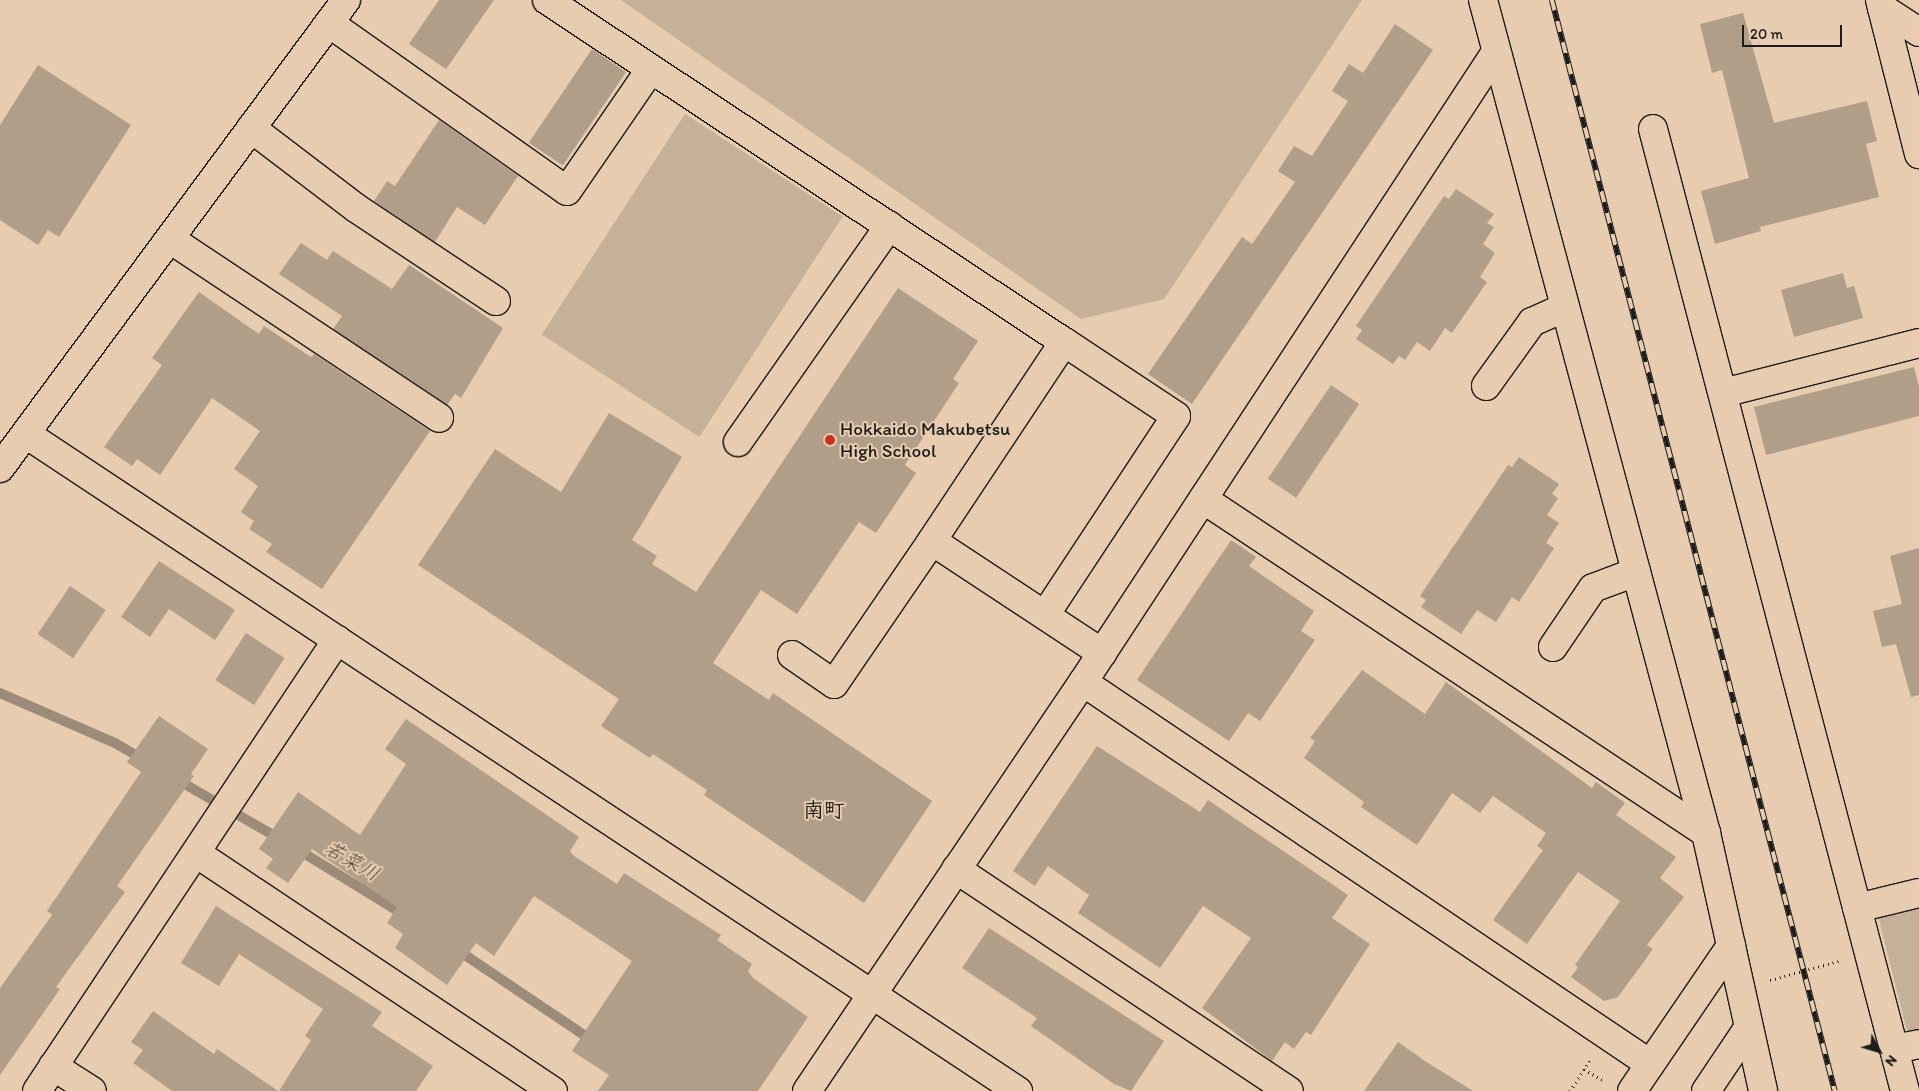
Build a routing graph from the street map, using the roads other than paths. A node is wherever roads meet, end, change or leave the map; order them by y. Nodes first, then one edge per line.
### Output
1 (346, 0) edge
2 (547, 0) edge
3 (1483, 0) edge
4 (1881, 4) edge
5 (329, 23) junction
6 (1919, 32) edge
7 (1496, 52) junction
8 (651, 69) junction
9 (251, 128) junction
10 (1653, 128) dead end
11 (1919, 154) edge
12 (889, 226) junction
13 (170, 239) junction
14 (496, 301) dead end
15 (1565, 307) junction
16 (1064, 342) junction
17 (1919, 343) edge
18 (1486, 386) dead end
19 (1723, 393) junction
20 (439, 418) dead end
21 (26, 434) junction
22 (738, 442) dead end
23 (0, 468) edge
24 (1203, 499) junction
25 (932, 541) junction
26 (1636, 572) junction
27 (1045, 615) junction
28 (337, 640) junction
29 (1553, 647) dead end
30 (1102, 653) junction
31 (792, 656) dead end
32 (1083, 682) junction
33 (1706, 833) junction
34 (196, 853) junction
35 (956, 869) junction
36 (1919, 893) edge
37 (1857, 908) junction
38 (1731, 946) junction
39 (872, 994) junction
40 (1747, 1030) junction
41 (1907, 1046) edge
42 (1650, 1064) junction
43 (53, 1066) junction
44 (37, 1091) edge
45 (92, 1091) edge
46 (553, 1091) edge
47 (807, 1091) edge
48 (1018, 1091) edge
49 (1289, 1091) edge
50 (1632, 1091) edge
51 (1706, 1091) edge
52 (1763, 1091) edge
53 (1905, 1091) edge

1 - 5 street
2 - 8 street
3 - 7 street
4 - 6 street
4 - 11 street
5 - 8 street
5 - 9 street
7 - 15 street
7 - 24 street
8 - 12 street
9 - 13 street
9 - 14 street
10 - 19 street
12 - 16 street
12 - 22 street
13 - 20 street
13 - 21 street
15 - 18 street
15 - 26 street
16 - 25 street
16 - 27 street
17 - 19 street
19 - 37 street
21 - 23 street
21 - 28 street
24 - 30 street
24 - 33 street
25 - 27 street
25 - 31 street
26 - 29 street
26 - 33 street
27 - 30 street
28 - 34 street
28 - 39 street
30 - 32 street
32 - 35 street
32 - 42 street
33 - 38 street
34 - 43 street
34 - 46 street
35 - 39 street
35 - 49 street
36 - 37 street
37 - 41 street
38 - 40 street
38 - 42 street
39 - 47 street
39 - 48 street
40 - 51 street
40 - 52 street
41 - 53 street
42 - 50 street
43 - 44 street
43 - 45 street

